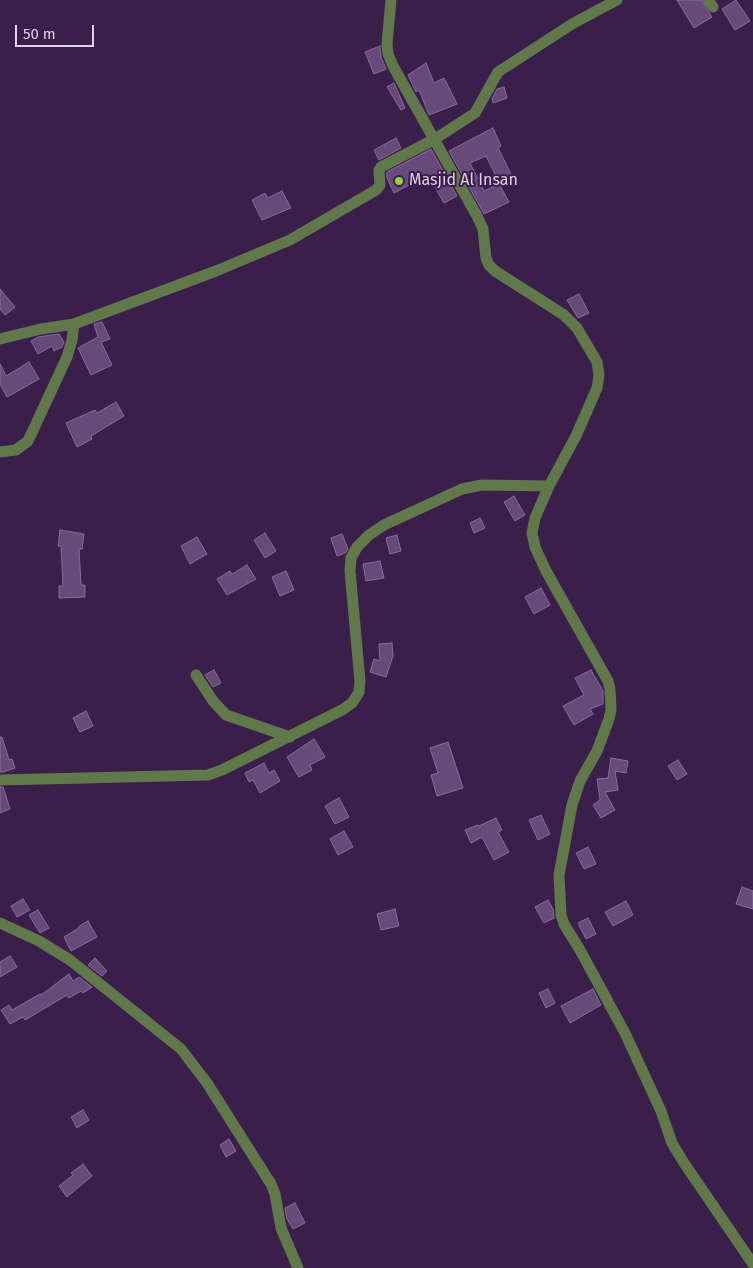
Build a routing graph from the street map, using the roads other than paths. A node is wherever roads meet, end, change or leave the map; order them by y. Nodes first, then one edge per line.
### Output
1 (391, 0) edge
2 (617, 0) edge
3 (435, 139) junction
4 (74, 324) junction
5 (0, 340) edge
6 (0, 452) edge
7 (550, 486) junction
8 (196, 675) dead end
9 (290, 737) junction
10 (0, 780) edge
11 (0, 923) edge
12 (753, 1264) edge
13 (298, 1268) edge

1 - 3 street
2 - 3 street
3 - 4 street
3 - 7 street
4 - 5 street
4 - 6 street
7 - 9 street
7 - 12 street
8 - 9 street
9 - 10 street
11 - 13 street

